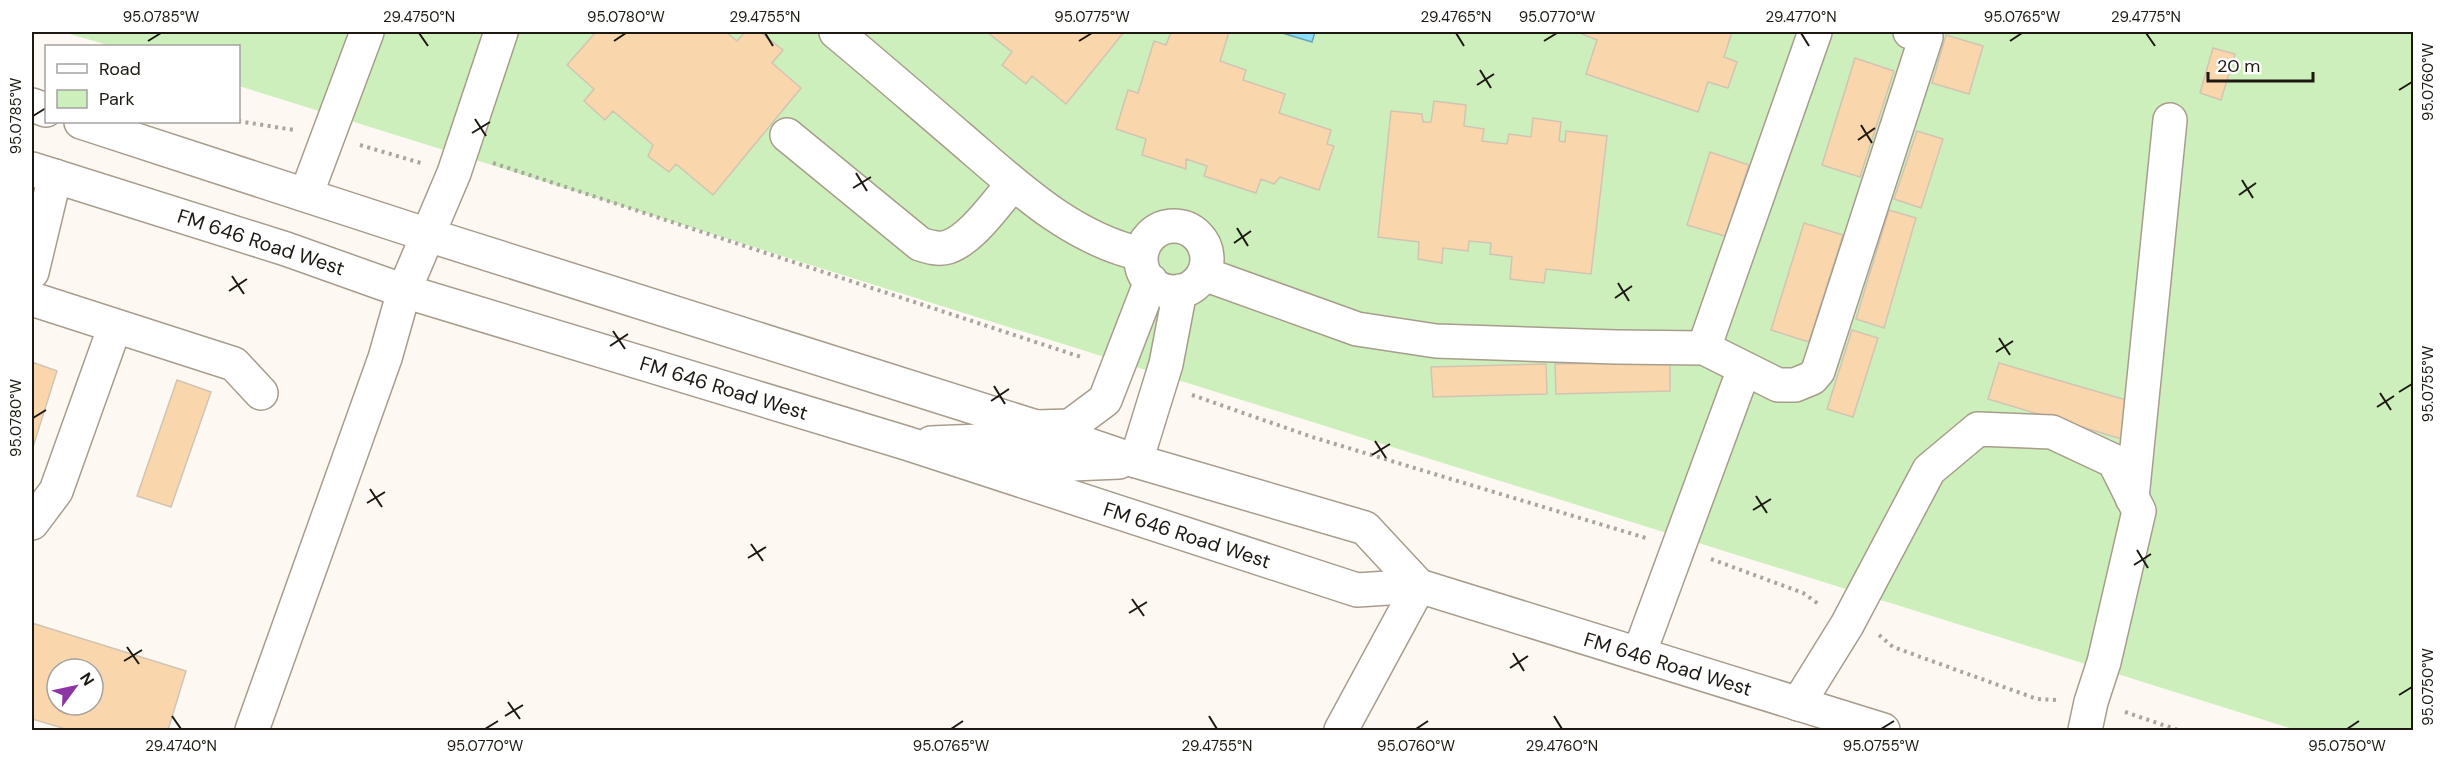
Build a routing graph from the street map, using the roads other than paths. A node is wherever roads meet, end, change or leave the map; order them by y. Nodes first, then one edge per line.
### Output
1 (367, 32) edge
2 (501, 32) edge
3 (836, 32) edge
4 (1815, 32) edge
5 (1910, 32) edge
6 (2170, 120) dead end
7 (84, 123) edge
8 (788, 135) dead end
9 (43, 173) edge
10 (1013, 184) junction
11 (306, 195) junction
12 (428, 236) junction
13 (32, 272) edge
14 (1169, 275) junction
15 (404, 291) junction
16 (32, 299) edge
17 (115, 326) junction
18 (1704, 348) junction
19 (1744, 369) junction
20 (261, 393) dead end
21 (1036, 427) junction
22 (906, 443) junction
23 (1136, 461) junction
24 (2132, 498) junction
25 (32, 523) edge
26 (1419, 586) junction
27 (1639, 654) junction
28 (1798, 704) junction
29 (2088, 716) edge
30 (252, 730) edge
31 (1341, 730) edge
32 (1883, 730) edge

1 - 11 main road
2 - 12 main road
3 - 10 main road
4 - 18 main road
5 - 19 main road
6 - 24 main road
7 - 11 main road, FM 646 Road West
8 - 10 main road
9 - 13 main road
9 - 15 main road, FM 646 Road West
10 - 14 main road
11 - 12 main road, FM 646 Road West
12 - 15 main road
12 - 21 main road, FM 646 Road West
14 - 18 main road
14 - 21 main road
14 - 23 main road
15 - 22 main road, FM 646 Road West
15 - 30 main road
16 - 17 main road
17 - 20 main road
17 - 25 main road
18 - 19 main road
19 - 27 main road
21 - 23 main road, FM 646 Road West
22 - 23 main road
22 - 26 main road, FM 646 Road West
23 - 26 main road, FM 646 Road West
24 - 28 main road
24 - 29 main road
26 - 27 main road, FM 646 Road West
26 - 31 main road
27 - 28 main road, FM 646 Road West
28 - 32 main road, FM 646 Road West

